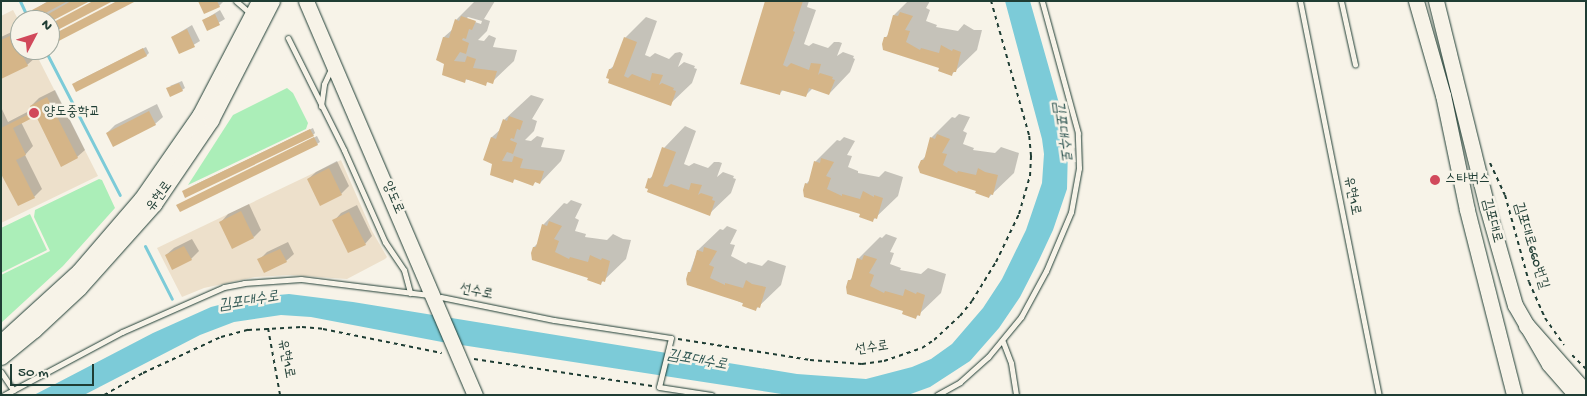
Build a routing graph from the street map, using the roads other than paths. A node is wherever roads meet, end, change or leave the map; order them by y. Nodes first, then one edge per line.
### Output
1 (236, 1) edge
2 (272, 1) edge
3 (306, 1) edge
4 (314, 1) edge
5 (1042, 1) edge
6 (1300, 1) edge
7 (1341, 1) edge
8 (1416, 1) edge
9 (1436, 1) edge
10 (256, 8) edge
11 (288, 38) dead end
12 (334, 64) junction
13 (1355, 64) dead end
14 (321, 106) junction
15 (410, 293) junction
16 (437, 299) junction
17 (1527, 326) junction
18 (1, 342) edge
19 (1003, 342) junction
20 (461, 355) junction
21 (1, 357) edge
22 (1, 372) edge
23 (13, 390) junction
24 (1586, 393) edge
25 (4, 395) edge
26 (475, 395) edge
27 (482, 395) edge
28 (711, 395) edge
29 (937, 395) edge
30 (1016, 395) edge
31 (1379, 395) edge
32 (1514, 395) edge
33 (1576, 395) edge

1 - 10 lane
2 - 21 street, 유현로
3 - 12 street, 양도로
4 - 16 street, 양도로
5 - 19 lane
6 - 31 lane, 유현1로
7 - 13 lane
8 - 32 street, 김포대로
9 - 17 street, 김포대로
10 - 18 street, 유현로
11 - 14 lane
12 - 14 lane
12 - 16 street, 양도로
14 - 15 lane
15 - 16 lane, 선수로
15 - 23 lane, 선수로
16 - 20 street, 양도로
16 - 28 lane, 선수로
17 - 24 main road
17 - 33 street, 김포대로
19 - 29 lane
19 - 30 lane
20 - 26 street, 양도로
20 - 27 street, 양도로
22 - 23 lane
23 - 25 lane, 선수로

